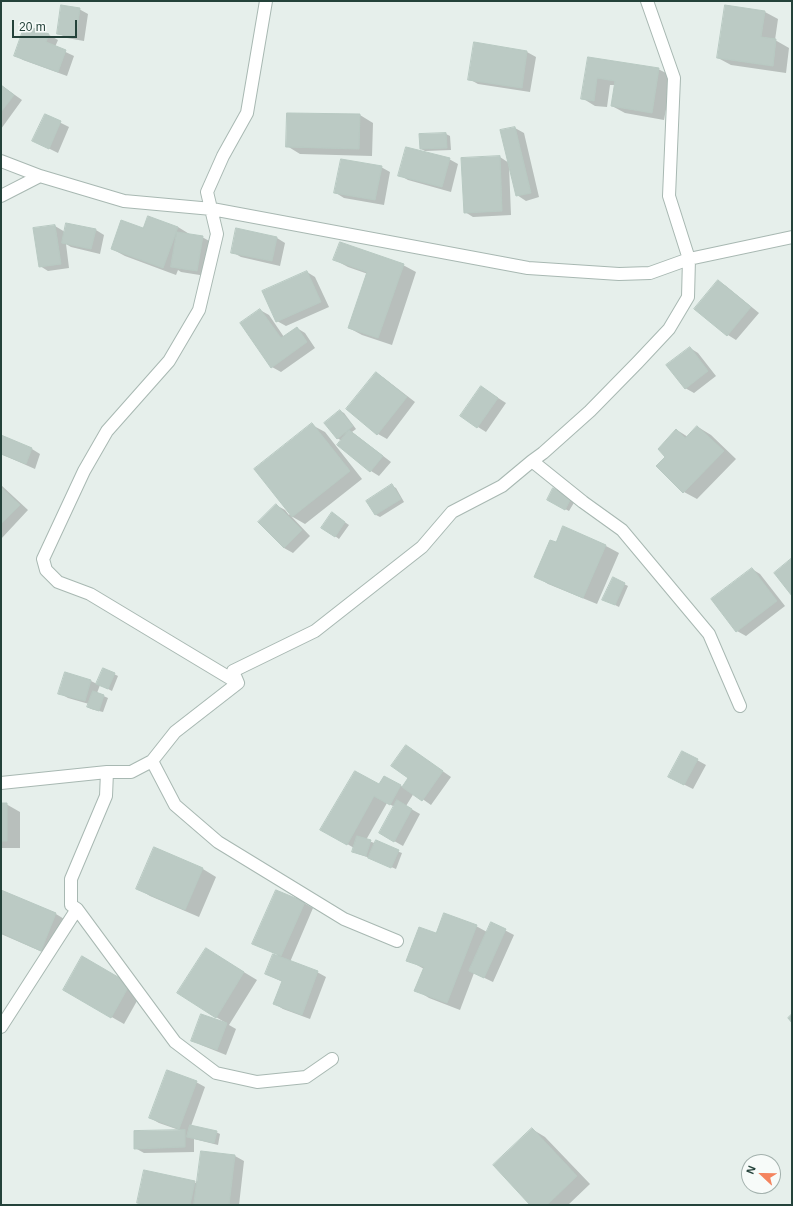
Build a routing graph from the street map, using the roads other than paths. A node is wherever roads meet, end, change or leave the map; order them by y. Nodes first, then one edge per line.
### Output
1 (266, 1) edge
2 (646, 1) edge
3 (1, 161) edge
4 (40, 176) junction
5 (1, 196) edge
6 (212, 209) junction
7 (792, 237) edge
8 (689, 259) junction
9 (532, 461) junction
10 (238, 683) junction
11 (740, 706) dead end
12 (152, 761) junction
13 (107, 772) junction
14 (1, 783) edge
15 (77, 909) junction
16 (397, 941) dead end
17 (1, 1027) edge
18 (332, 1059) dead end

1 - 6 street
2 - 8 street
3 - 4 street
4 - 5 street
4 - 6 street
6 - 8 street
6 - 10 street
7 - 8 street
8 - 9 street
9 - 10 street
9 - 11 street
10 - 12 street
12 - 13 street
12 - 16 street
13 - 14 street
13 - 15 street
15 - 17 street
15 - 18 street

